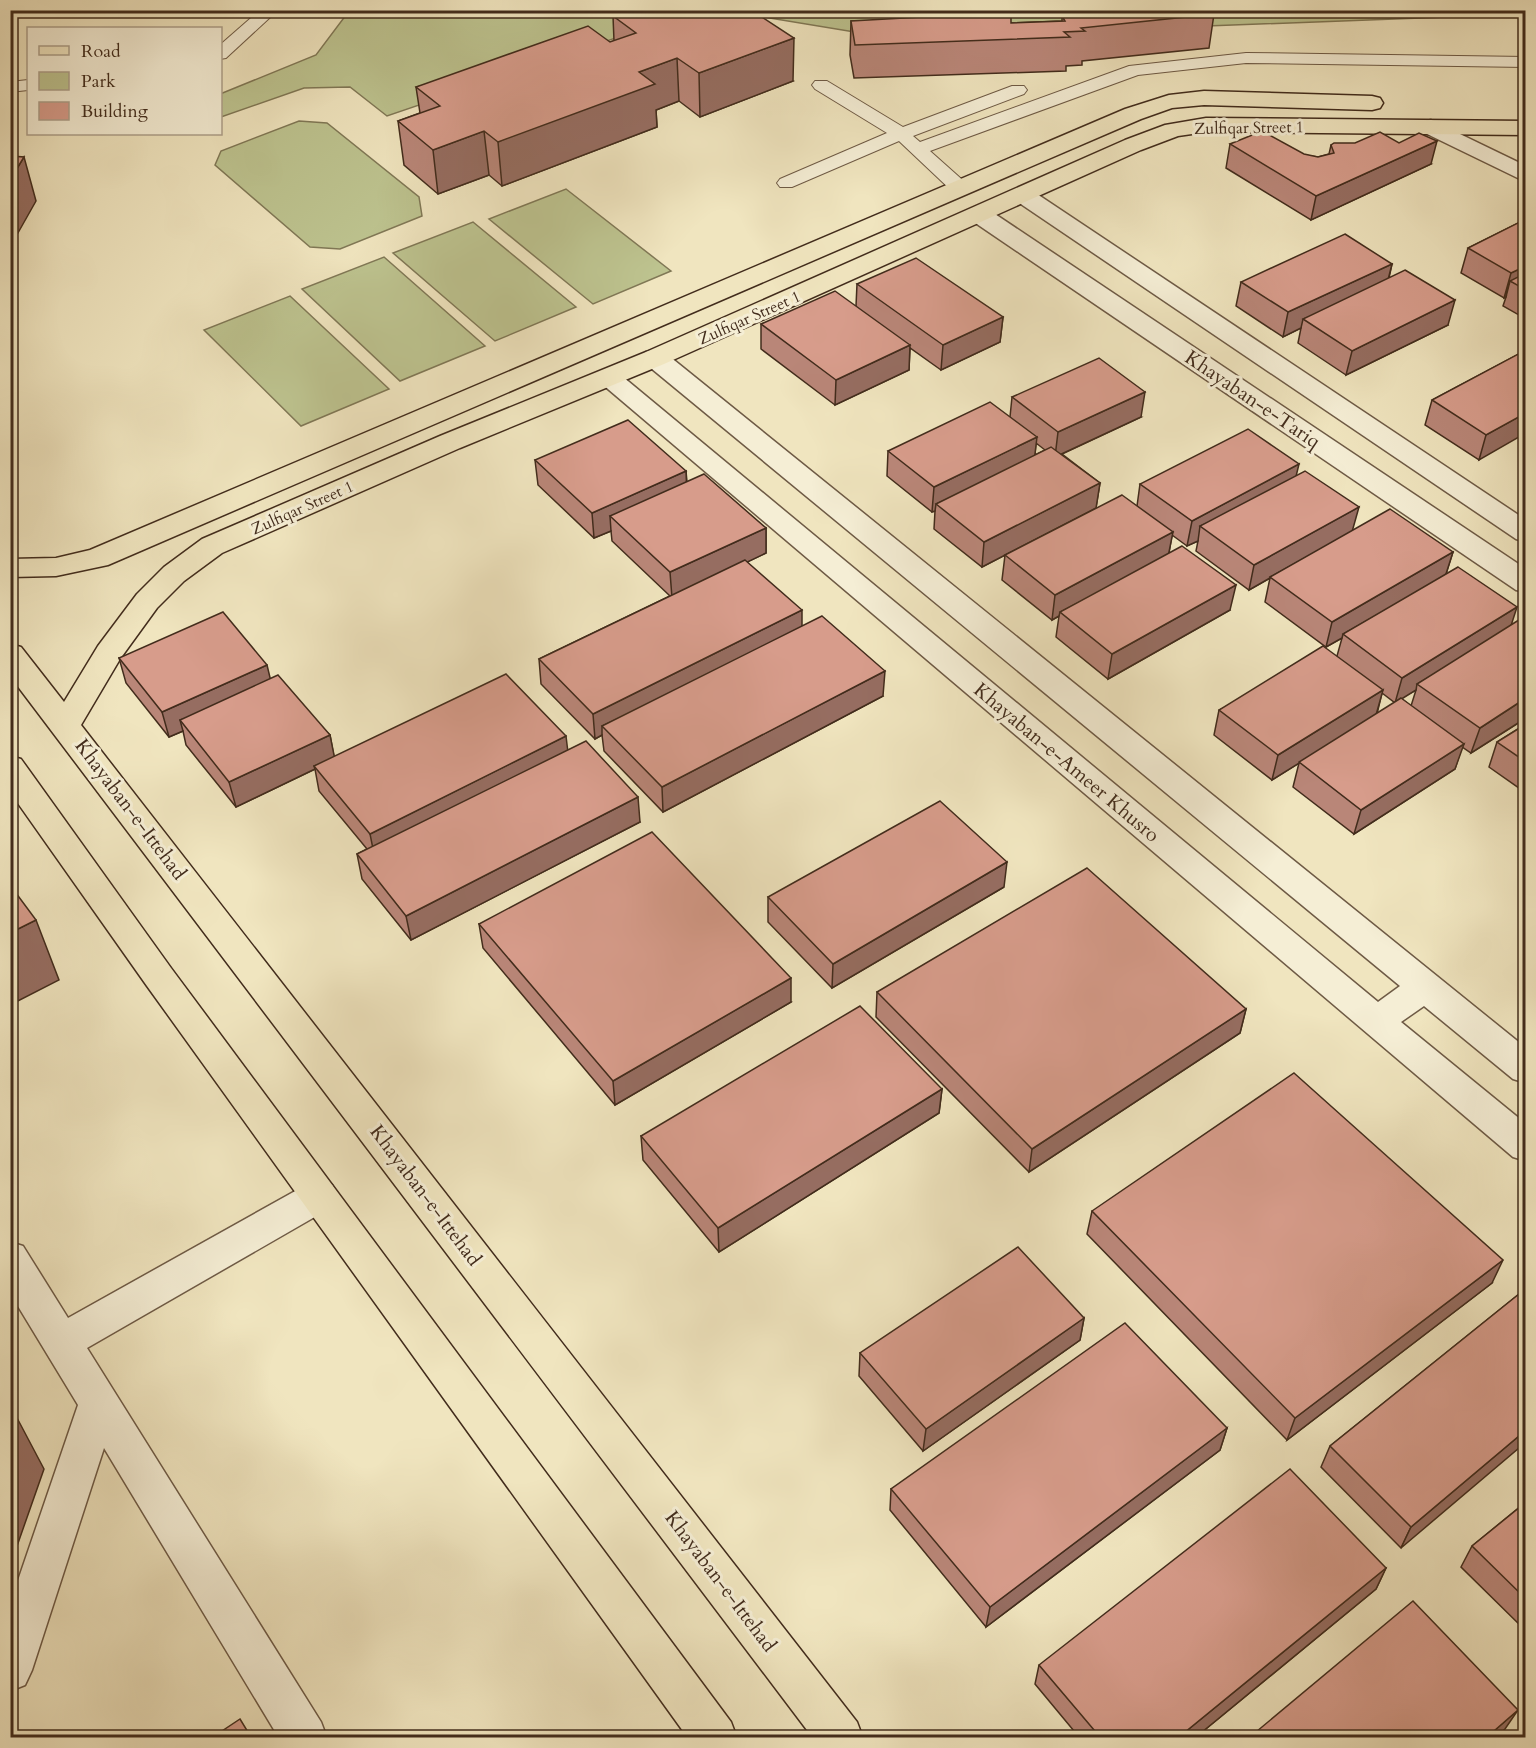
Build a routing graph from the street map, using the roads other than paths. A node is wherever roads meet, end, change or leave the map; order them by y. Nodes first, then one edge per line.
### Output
1 (270, 10) edge
2 (222, 52) edge
3 (1526, 63) edge
4 (27, 85) edge
5 (821, 85) dead end
6 (10, 87) edge
7 (1018, 90) dead end
8 (1526, 106) edge
9 (1431, 127) junction
10 (1526, 128) edge
11 (901, 134) junction
12 (918, 149) junction
13 (1526, 175) edge
14 (786, 183) dead end
15 (960, 188) junction
16 (1023, 195) junction
17 (980, 215) junction
18 (655, 358) junction
19 (608, 378) junction
20 (423, 417) junction
21 (450, 442) junction
22 (1526, 533) edge
23 (10, 568) edge
24 (1526, 583) edge
25 (10, 654) edge
26 (66, 724) junction
27 (10, 767) edge
28 (1425, 987) junction
29 (1376, 1021) junction
30 (1526, 1068) edge
31 (1526, 1146) edge
32 (319, 1196) junction
33 (10, 1258) edge
34 (61, 1342) junction
35 (98, 1404) junction
36 (10, 1670) edge
37 (305, 1737) edge
38 (715, 1737) edge
39 (840, 1737) edge

1 - 2 lane
3 - 12 lane
4 - 6 lane
5 - 11 lane
7 - 11 lane
8 - 15 main road, Zulfiqar Street 1
9 - 10 main road, Zulfiqar Street 1
9 - 13 street
9 - 16 main road, Zulfiqar Street 1
11 - 12 lane
11 - 14 lane
12 - 15 lane
15 - 20 main road, Zulfiqar Street 1
16 - 17 main road, Zulfiqar Street 1
16 - 22 street, Khayaban-e-Tariq
17 - 18 main road, Zulfiqar Street 1
17 - 24 street, Khayaban-e-Tariq
18 - 19 main road, Zulfiqar Street 1
18 - 28 street
19 - 21 main road, Zulfiqar Street 1
19 - 29 street, Khayaban-e-Ameer Khusro
20 - 21 main road
20 - 23 main road, Zulfiqar Street 1
21 - 26 main road, Zulfiqar Street 1
25 - 26 main road, Khayaban-e-Ittehad
26 - 39 main road, Khayaban-e-Ittehad
27 - 32 main road
28 - 29 street
28 - 30 street
29 - 31 street, Khayaban-e-Ameer Khusro
32 - 34 street
32 - 38 main road
33 - 34 street
34 - 35 street
35 - 36 street
35 - 37 street

